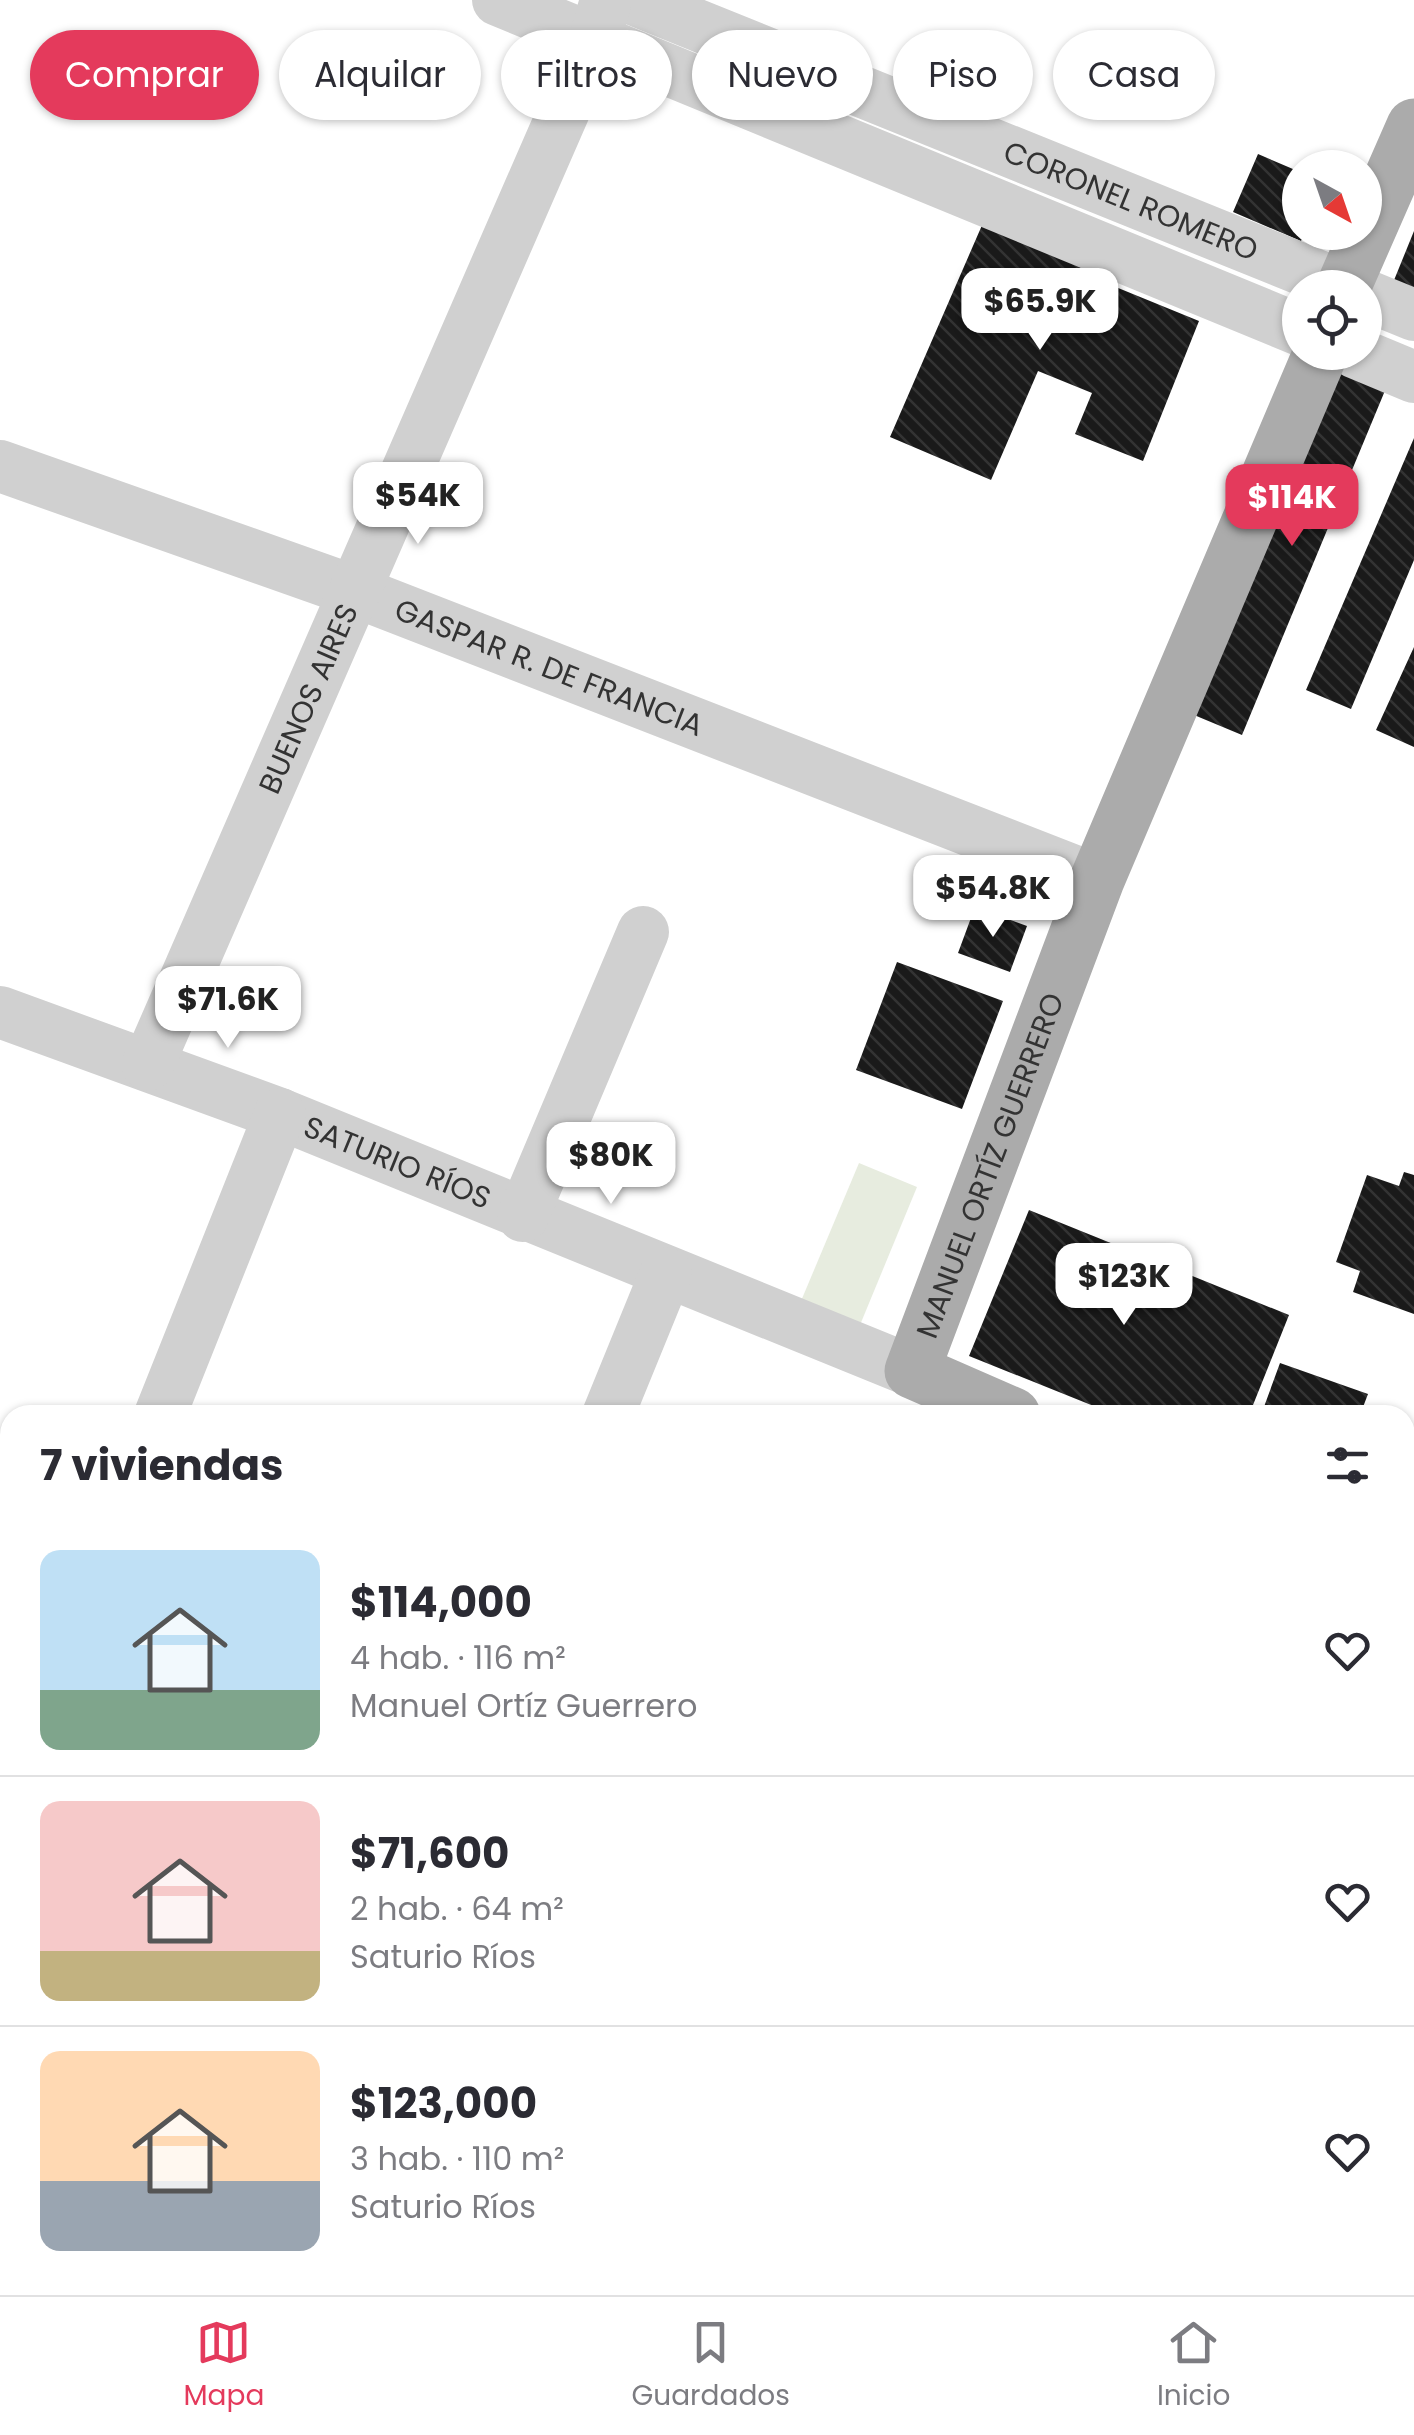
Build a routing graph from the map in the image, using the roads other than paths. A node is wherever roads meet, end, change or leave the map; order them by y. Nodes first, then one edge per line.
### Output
1 (498, 0) edge
2 (635, 0) edge
3 (600, 21) edge
4 (1414, 126) edge
5 (1303, 270) edge
6 (1357, 270) edge
7 (1382, 302) edge
8 (1414, 315) edge
9 (1282, 322) edge
10 (1382, 364) edge
11 (1313, 370) edge
12 (1414, 377) edge
13 (0, 466) edge
14 (354, 591) junction
15 (1096, 880) junction
16 (642, 932) dead end
17 (0, 1012) edge
18 (148, 1065) junction
19 (280, 1114) junction
20 (524, 1216) junction
21 (666, 1274) junction
22 (912, 1371) junction
23 (164, 1405) edge
24 (612, 1405) edge
25 (990, 1405) edge

1 - 3 street, CORONEL ROMERO
2 - 5 street, CORONEL ROMERO
3 - 9 street, CORONEL ROMERO
3 - 14 street, BUENOS AIRES
4 - 6 main road
7 - 8 street, CORONEL ROMERO
10 - 12 street
11 - 15 main road, MANUEL ORTÍZ GUERRERO
13 - 14 street, GASPAR R. DE FRANCIA
14 - 15 street, GASPAR R. DE FRANCIA
14 - 18 street, BUENOS AIRES
15 - 22 main road, MANUEL ORTÍZ GUERRERO
16 - 20 street
17 - 18 street, SATURIO RÍOS
18 - 19 street, SATURIO RÍOS
19 - 20 street, SATURIO RÍOS
19 - 23 street
20 - 21 street, SATURIO RÍOS
21 - 22 street, SATURIO RÍOS
21 - 24 street
22 - 25 main road, SATURIO RÍOS

